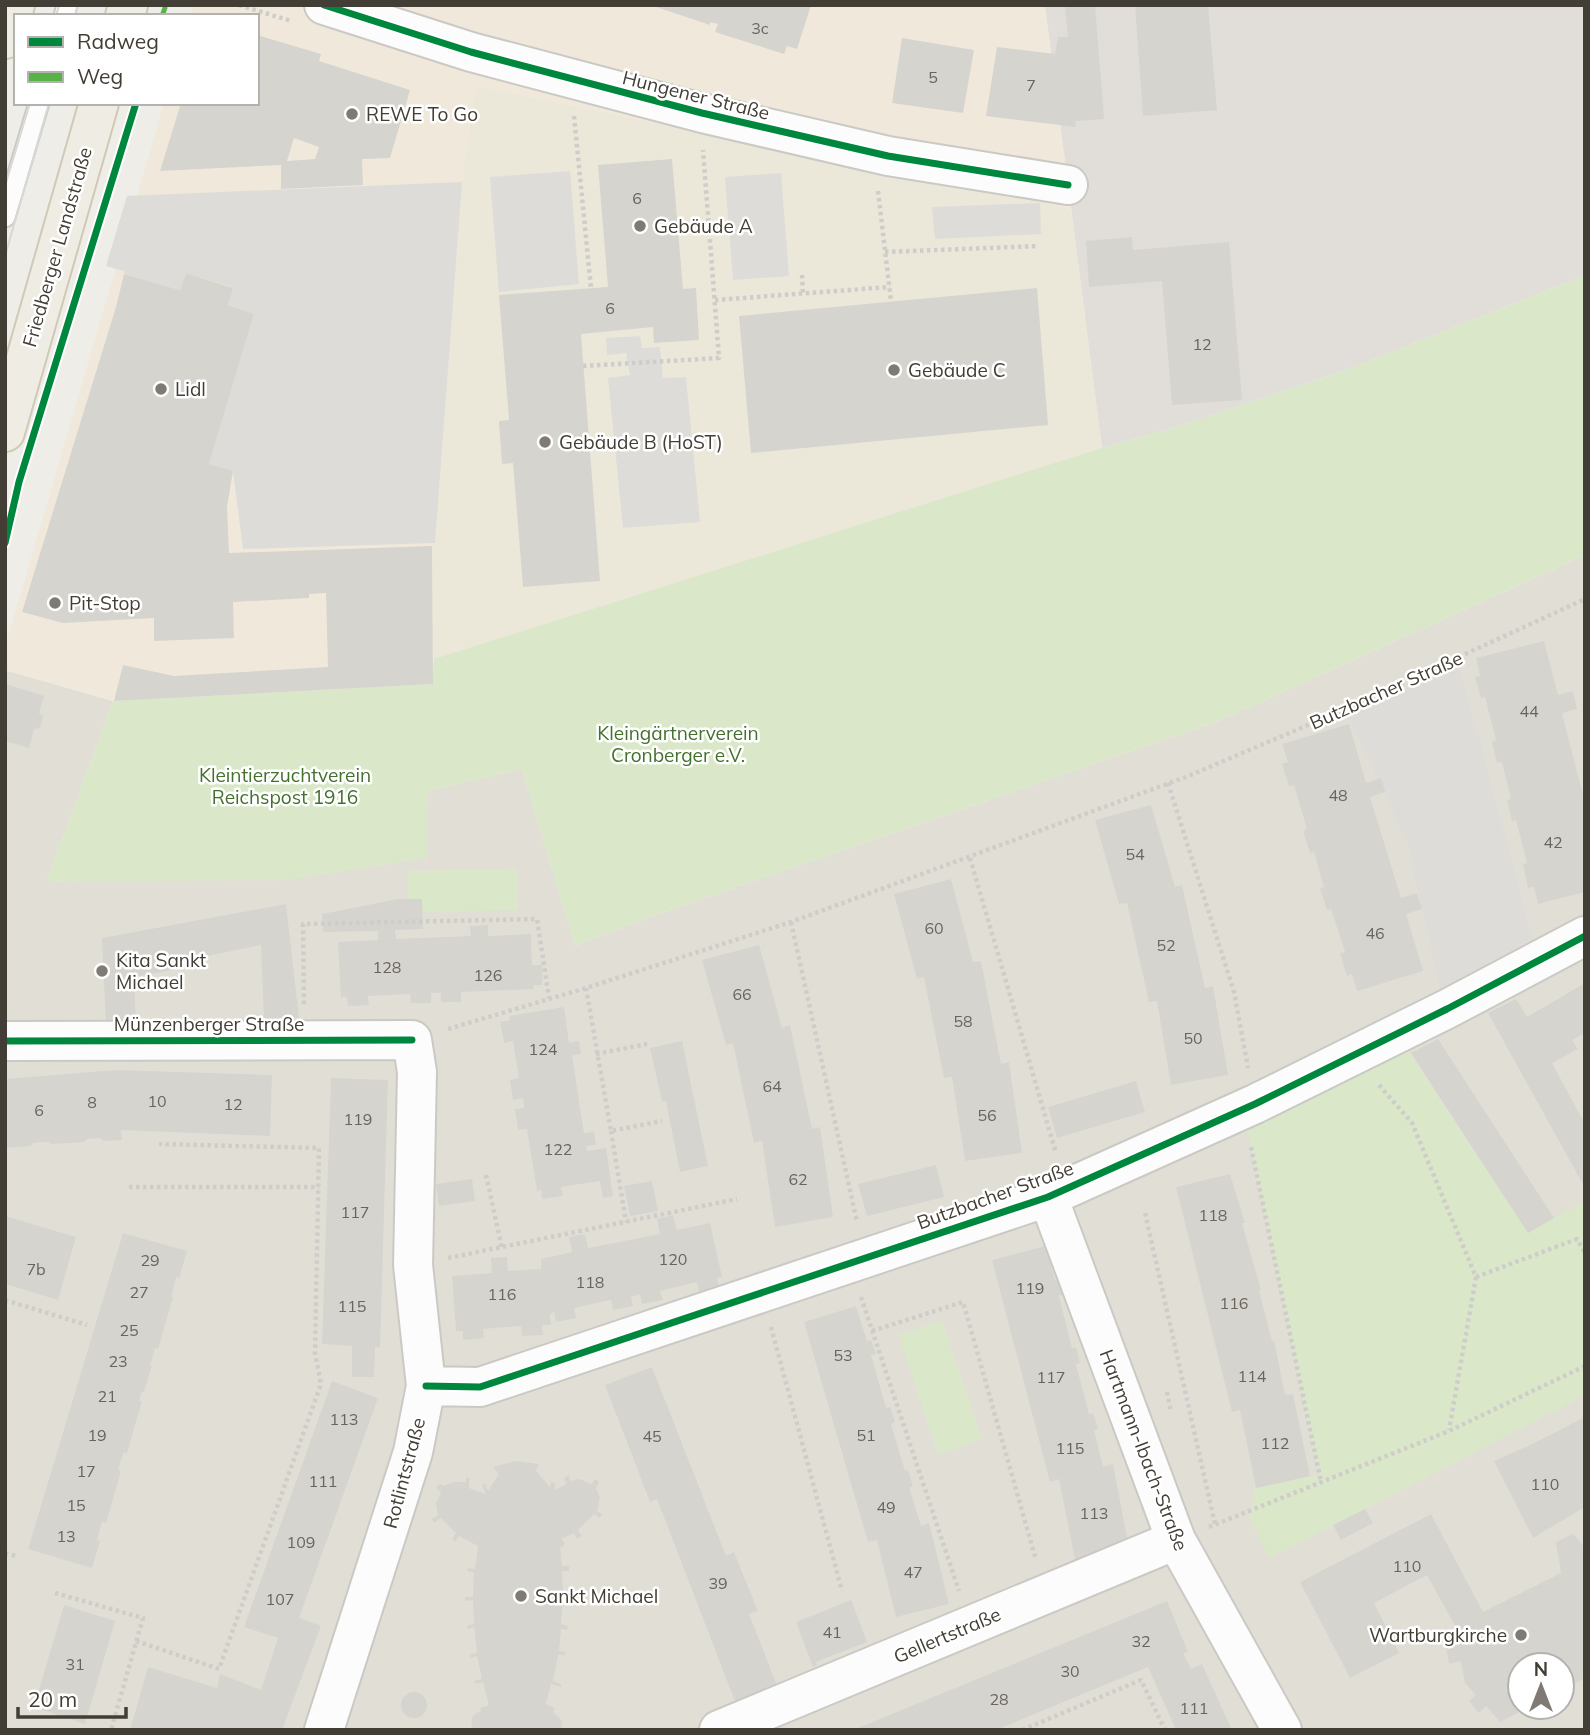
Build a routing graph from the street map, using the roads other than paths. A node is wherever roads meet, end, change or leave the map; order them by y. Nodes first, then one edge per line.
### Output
1 (15, 5) edge
2 (324, 5) edge
3 (5, 39) edge
4 (37, 105) edge
5 (98, 105) edge
6 (1068, 185) dead end
7 (5, 217) edge
8 (5, 432) edge
9 (1585, 936) edge
10 (412, 1040) joint
11 (5, 1041) edge
12 (1057, 1192) junction
13 (426, 1386) junction
14 (1176, 1540) junction
15 (324, 1730) edge
16 (719, 1730) edge
17 (1282, 1730) edge

1 - 3 main road
2 - 6 street, Hungener Straße
4 - 7 lane
5 - 8 main road, Friedberger Landstraße
9 - 12 street, Butzbacher Straße
10 - 11 street, Münzenberger Straße
10 - 13 street, Rotlintstraße
12 - 13 street, Butzbacher Straße
12 - 14 street, Hartmann-Ibach-Straße
13 - 15 street, Rotlintstraße
14 - 16 street, Gellertstraße
14 - 17 street, Hartmann-Ibach-Straße

